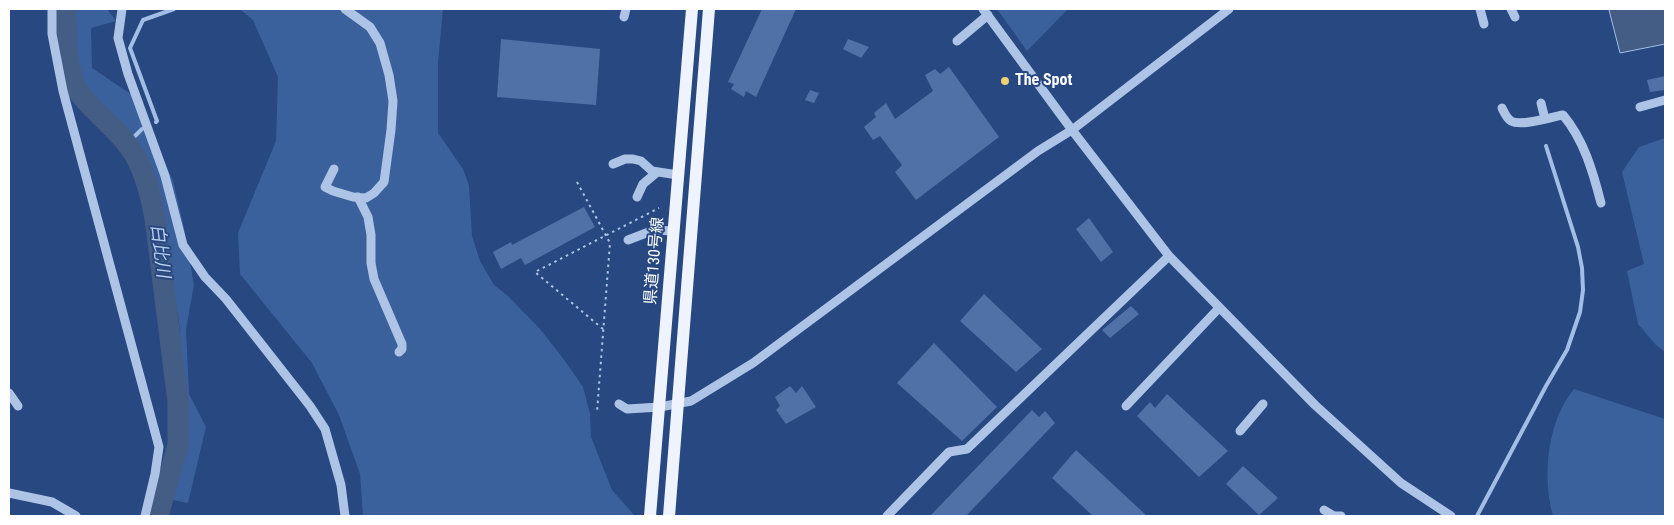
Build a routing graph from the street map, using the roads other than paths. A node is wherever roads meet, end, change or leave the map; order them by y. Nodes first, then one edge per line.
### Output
1 (52, 9) edge
2 (122, 9) edge
3 (346, 9) edge
4 (692, 9) edge
5 (709, 9) edge
6 (1229, 9) edge
7 (1480, 9) edge
8 (986, 12) edge
9 (1484, 24) dead end
10 (957, 41) dead end
11 (1665, 100) edge
12 (1540, 103) dead end
13 (1640, 107) dead end
14 (1502, 108) dead end
15 (1545, 119) junction
16 (1072, 130) junction
17 (613, 164) dead end
18 (334, 169) dead end
19 (656, 173) junction
20 (678, 175) junction
21 (358, 197) junction
22 (637, 197) dead end
23 (1601, 203) dead end
24 (674, 231) junction
25 (628, 240) dead end
26 (1168, 256) junction
27 (1219, 308) junction
28 (399, 352) dead end
29 (9, 393) edge
30 (619, 404) dead end
31 (678, 404) junction
32 (1263, 404) dead end
33 (18, 406) dead end
34 (1126, 406) dead end
35 (660, 408) junction
36 (1240, 431) dead end
37 (9, 493) edge
38 (1324, 510) dead end
39 (1344, 515) edge
40 (1449, 515) edge
41 (76, 516) edge
42 (145, 516) edge
43 (345, 516) edge
44 (650, 516) edge
45 (669, 516) edge
46 (887, 516) edge

1 - 42 street
2 - 43 street
3 - 21 street
4 - 20 main road, 県道130号線
5 - 31 main road, 県道130号線
6 - 16 street
7 - 9 street
8 - 10 street
8 - 16 street
11 - 13 street
12 - 15 street
14 - 15 street
15 - 23 street
16 - 26 street
16 - 31 street
17 - 19 street
18 - 21 street
19 - 20 street
19 - 22 street
20 - 24 main road, 県道130号線
21 - 28 street
24 - 25 street
24 - 35 main road, 県道130号線
26 - 27 street
26 - 46 street
27 - 34 street
27 - 40 street
29 - 33 street
30 - 35 street
31 - 35 street
31 - 45 main road, 県道130号線
32 - 36 street
35 - 44 main road, 県道130号線
37 - 41 street
38 - 39 street

